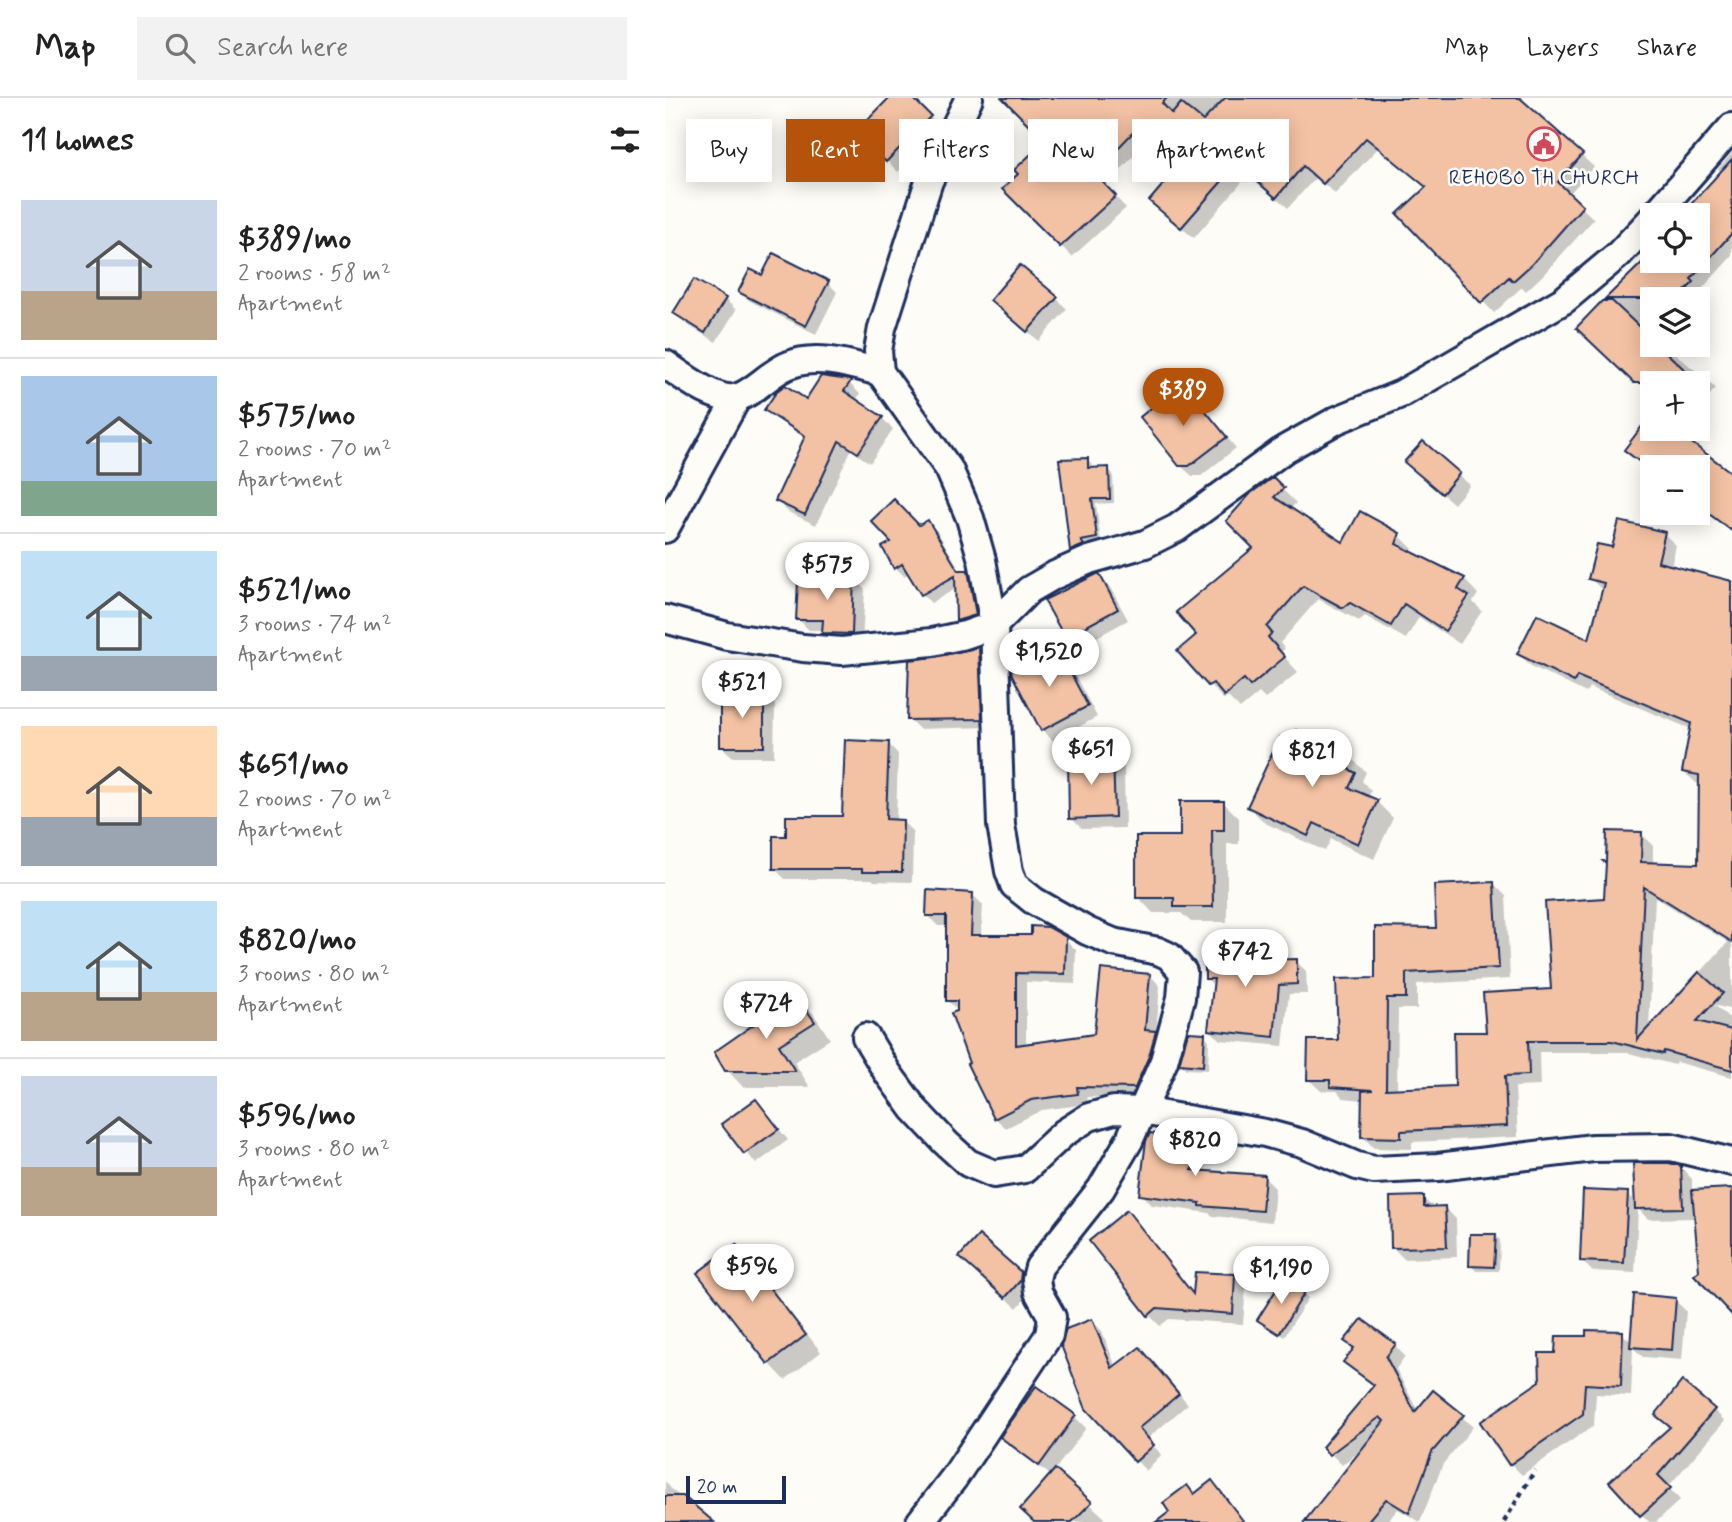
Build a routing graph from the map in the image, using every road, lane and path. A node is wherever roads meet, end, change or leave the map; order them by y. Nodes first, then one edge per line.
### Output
1 (969, 98) edge
2 (1732, 127) edge
3 (1666, 203) edge
4 (1640, 232) edge
5 (665, 364) edge
6 (880, 372) junction
7 (737, 398) junction
8 (665, 530) edge
9 (665, 619) edge
10 (994, 625) junction
11 (866, 1037) dead end
12 (1142, 1111) junction
13 (1732, 1162) edge
14 (1535, 1470) dead end
15 (920, 1522) edge
16 (1504, 1522) edge

1 - 6 street
2 - 3 street
4 - 10 street
5 - 7 street
6 - 7 street
6 - 10 street
7 - 8 street
9 - 10 street
10 - 12 street
11 - 12 street
12 - 13 street
12 - 15 street
14 - 16 path

